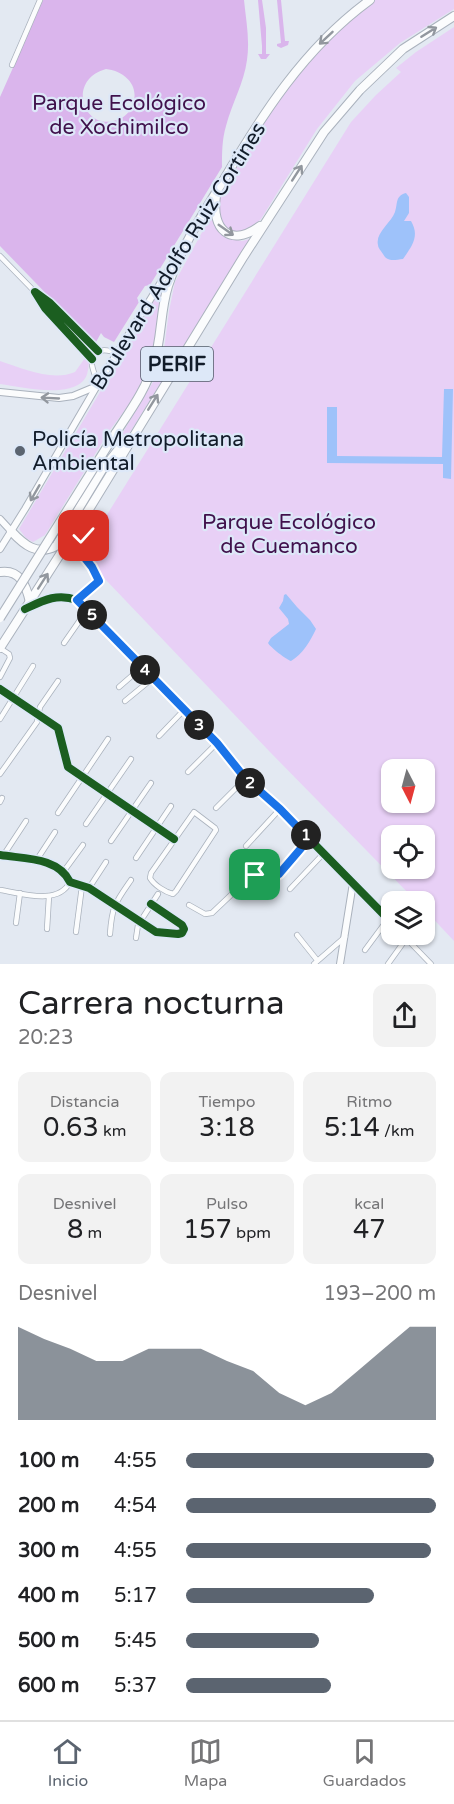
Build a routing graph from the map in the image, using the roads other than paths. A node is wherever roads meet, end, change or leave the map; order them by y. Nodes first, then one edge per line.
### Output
1 (40, 0) edge
2 (370, 0) edge
3 (454, 16) edge
4 (12, 65) dead end
5 (217, 190) junction
6 (265, 222) junction
7 (184, 245) junction
8 (0, 256) edge
9 (35, 291) junction
10 (76, 330) junction
11 (71, 334) junction
12 (98, 351) junction
13 (117, 354) junction
14 (92, 359) junction
15 (98, 385) junction
16 (0, 392) edge
17 (141, 422) junction
18 (91, 506) junction
19 (0, 519) edge
20 (11, 531) junction
21 (0, 549) edge
22 (0, 572) edge
23 (80, 599) junction
24 (28, 605) junction
25 (87, 610) junction
26 (0, 618) edge
27 (64, 643) dead end
28 (0, 648) edge
29 (33, 666) dead end
30 (142, 667) junction
31 (0, 677) edge
32 (153, 678) junction
33 (58, 681) dead end
34 (119, 687) dead end
35 (0, 689) edge
36 (13, 698) junction
37 (125, 701) dead end
38 (184, 710) junction
39 (39, 714) junction
40 (0, 719) edge
41 (159, 736) dead end
42 (108, 739) dead end
43 (217, 743) junction
44 (130, 759) dead end
45 (188, 772) dead end
46 (0, 774) edge
47 (83, 777) junction
48 (245, 778) junction
49 (151, 783) dead end
50 (108, 794) junction
51 (171, 806) dead end
52 (216, 808) dead end
53 (280, 809) junction
54 (133, 810) junction
55 (58, 813) dead end
56 (26, 821) dead end
57 (86, 824) dead end
58 (158, 827) junction
59 (55, 832) dead end
60 (174, 838) junction
61 (309, 839) junction
62 (111, 841) dead end
63 (83, 845) dead end
64 (246, 846) dead end
65 (324, 853) junction
66 (1, 856) edge
67 (136, 858) dead end
68 (36, 861) junction
69 (106, 862) dead end
70 (64, 871) junction
71 (131, 880) dead end
72 (70, 882) junction
73 (353, 884) junction
74 (82, 886) junction
75 (89, 888) junction
76 (290, 889) dead end
77 (0, 890) edge
78 (20, 893) junction
79 (158, 894) dead end
80 (49, 896) junction
81 (114, 904) junction
82 (151, 904) junction
83 (189, 904) dead end
84 (381, 912) edge
85 (141, 921) junction
86 (16, 923) dead end
87 (47, 929) dead end
88 (381, 931) edge
89 (76, 932) dead end
90 (110, 934) dead end
91 (297, 935) dead end
92 (345, 937) junction
93 (136, 938) dead end
94 (399, 945) edge
95 (412, 945) edge
96 (365, 950) dead end
97 (426, 959) junction
98 (316, 962) edge
99 (340, 964) edge
100 (388, 964) edge
101 (422, 964) edge
102 (431, 964) edge

1 - 4 street
2 -> 5 highway, Boulevard Adolfo Ruiz Cortines / PERIF
6 -> 3 highway, PERIF
5 -> 6 highway
5 - 7 highway, Boulevard Adolfo Ruiz Cortines / PERIF
17 -> 6 highway, PERIF
7 - 13 street, Boulevard Adolfo Ruiz Cortines / PERIF
7 - 26 highway, PERIF, bridge
8 - 9 street
9 - 10 street
9 - 11 street
10 - 11 street
10 - 12 street
11 - 14 street
12 - 13 street
12 - 14 street
13 - 15 street, Boulevard Adolfo Ruiz Cortines / PERIF
14 - 15 street
15 -> 16 street
15 -> 20 street, Boulevard Adolfo Ruiz Cortines / PERIF
17 - 18 highway, PERIF
17 - 20 highway
18 - 23 street
24 -> 18 highway, PERIF
19 - 20 street
20 - 21 street, PERIF
22 - 24 highway
23 - 24 street
23 - 25 street
24 - 28 highway, PERIF
25 - 27 street
25 - 30 street
28 - 31 street
29 - 36 street
30 - 32 street
30 - 34 street
32 - 37 street
32 - 38 street
33 - 39 street
35 - 36 street
36 - 39 street
36 - 40 street
38 - 41 street
38 - 43 street
39 - 46 street
39 - 47 street
42 - 47 street
43 - 45 street
43 - 48 street
44 - 50 street
47 - 50 street
47 - 55 street
48 - 52 street
48 - 53 street
49 - 54 street
50 - 54 street
50 - 57 street
51 - 58 street
53 - 61 street
53 - 64 street
54 - 58 street
54 - 62 street
56 - 66 street
58 - 60 street
58 - 67 street
59 - 68 street
60 - 60 street
61 - 65 street
61 - 83 street
63 - 70 street
65 - 73 street
65 - 76 street
66 - 68 street
68 - 70 street
69 - 75 street
70 - 72 street
71 - 81 street
72 - 74 street
72 - 80 street
73 - 84 street
73 - 92 street
74 - 75 street
74 - 89 street
75 - 81 street
77 - 78 street
78 - 80 street
78 - 86 street
79 - 82 street
80 - 87 street
81 - 85 street
81 - 90 street
82 - 85 street
82 - 85 street
85 - 93 street
88 - 96 street
91 - 98 street
92 - 98 street
92 - 99 street
94 - 100 street
95 - 97 street
97 - 101 street
97 - 102 street

